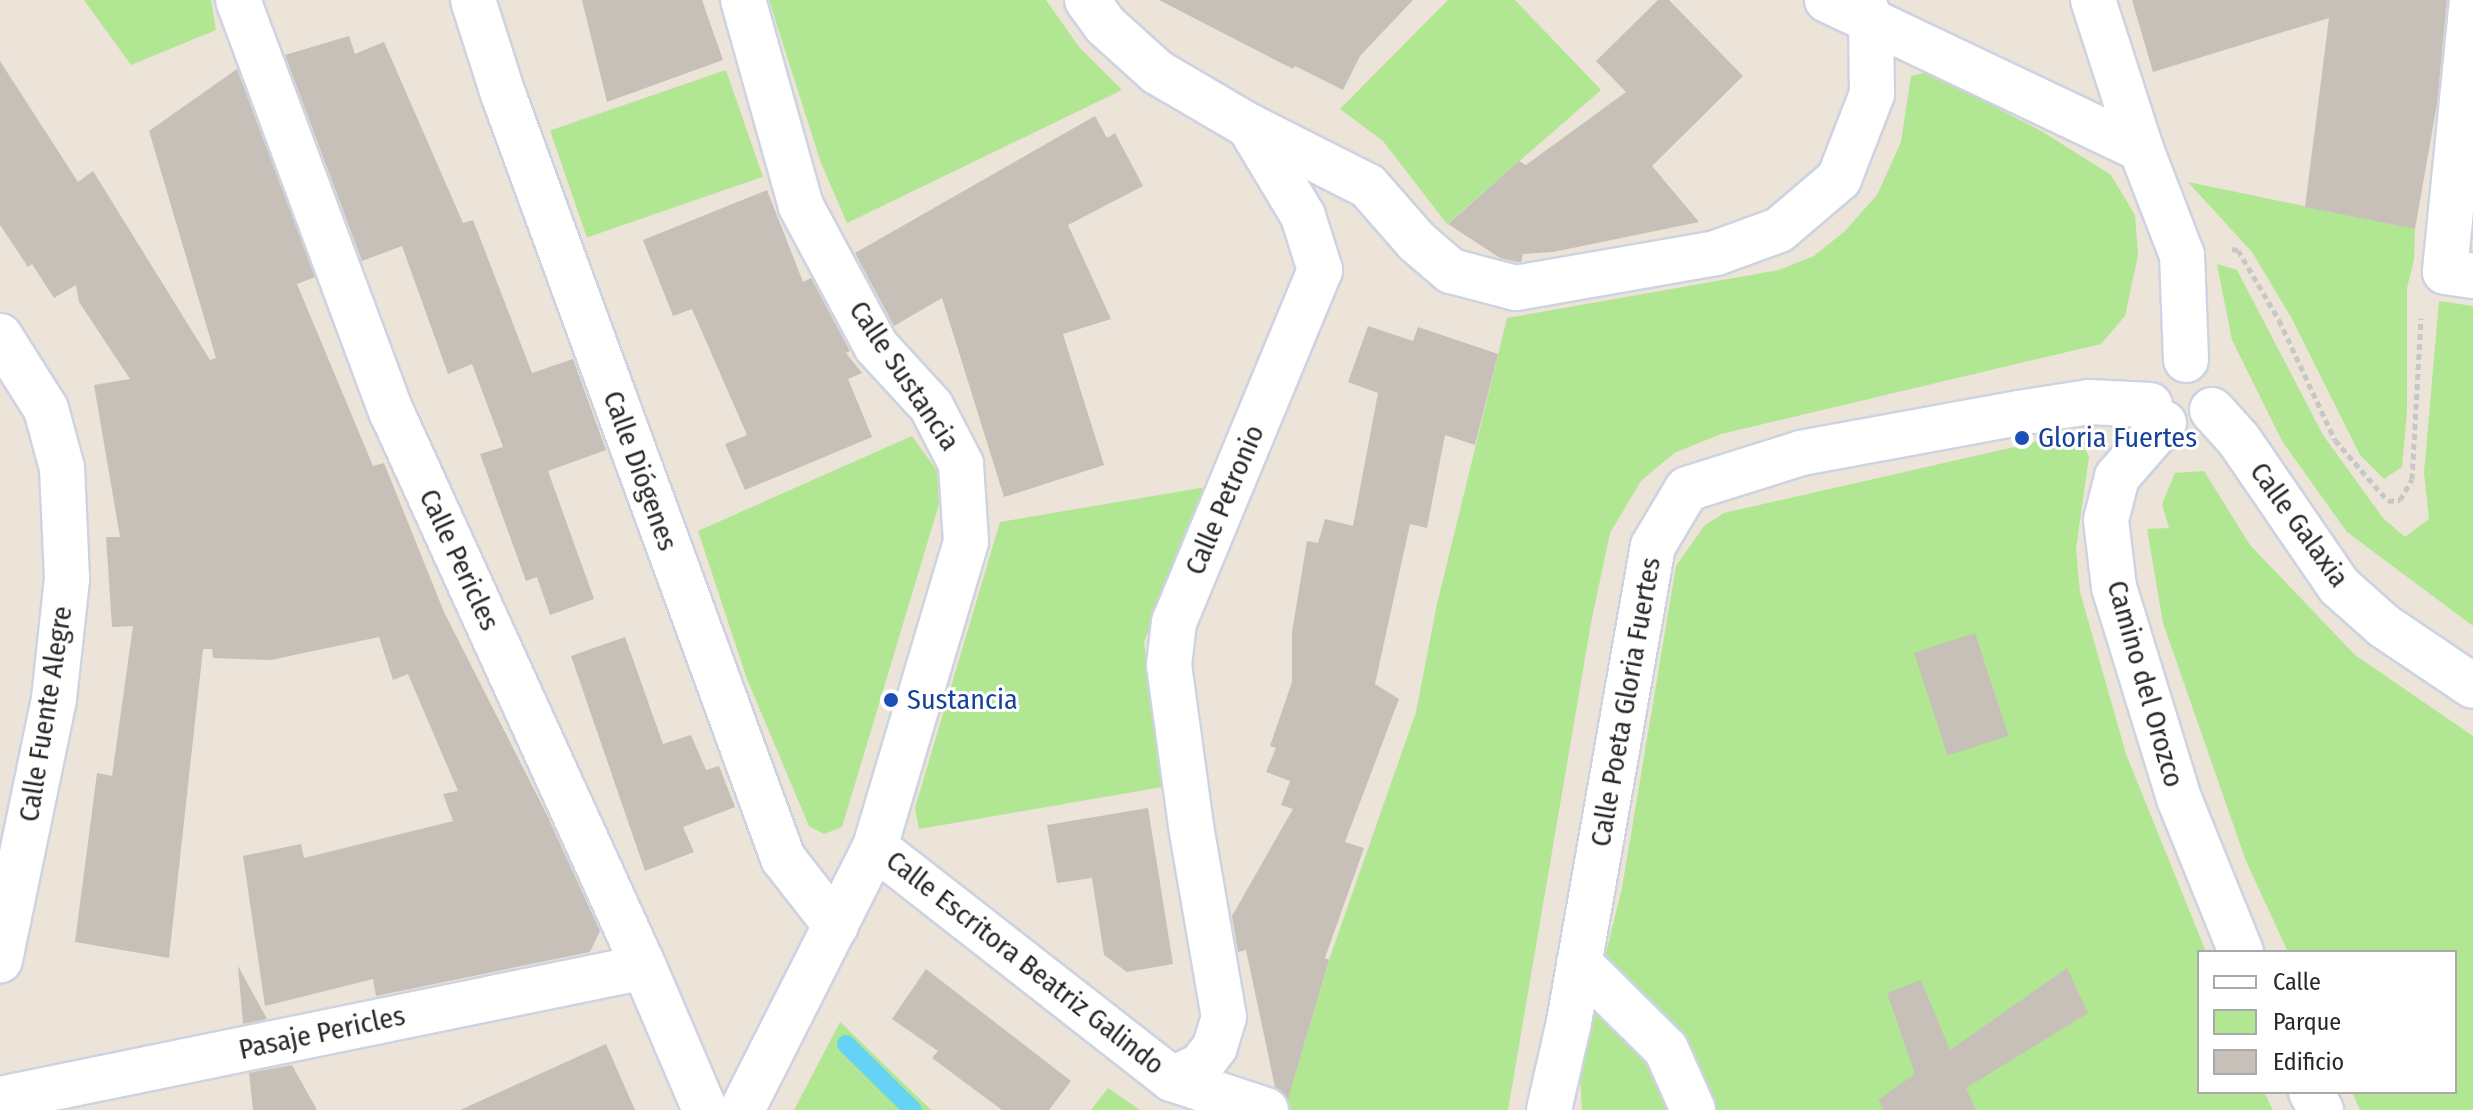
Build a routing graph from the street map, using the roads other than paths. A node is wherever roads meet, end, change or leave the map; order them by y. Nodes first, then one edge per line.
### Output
1 (238, 0) edge
2 (473, 0) edge
3 (743, 0) edge
4 (1087, 0) edge
5 (1827, 0) edge
6 (2093, 0) edge
7 (2472, 0) edge
8 (1867, 11) edge
9 (1249, 126) junction
10 (2141, 149) junction
11 (2459, 274) edge
12 (0, 336) edge
13 (2186, 360) junction
14 (2212, 410) junction
15 (2157, 414) junction
16 (2473, 686) edge
17 (875, 847) junction
18 (836, 926) junction
19 (2240, 950) edge
20 (0, 960) edge
21 (1579, 963) junction
22 (644, 967) junction
23 (1172, 1079) junction
24 (0, 1099) edge
25 (705, 1110) edge
26 (742, 1110) edge
27 (1266, 1110) edge
28 (1549, 1110) edge
29 (1693, 1110) edge

1 - 22 street, Calle Pericles
2 - 18 street, Calle Diógenes
3 - 17 street, Calle Sustancia
4 - 9 street, Calle Petronio
5 - 8 street
6 - 10 street
7 - 11 street
8 - 9 street
8 - 10 street
9 - 23 street, Calle Petronio
10 - 13 street
12 - 20 street, Calle Fuente Alegre
13 - 14 street
13 - 15 street
14 - 15 street
14 - 16 street, Calle Galaxia
15 - 19 street, Camino del Orozco
15 - 21 street, Calle Poeta Gloria Fuertes
17 - 18 street, Calle Sustancia
17 - 23 street, Calle Escritora Beatriz Galindo
18 - 26 street, Calle Sustancia
21 - 28 street, Calle Poeta Gloria Fuertes
21 - 29 street
22 - 24 street, Pasaje Pericles
22 - 25 street, Calle Pericles
23 - 27 street, Calle Escritora Beatriz Galindo

